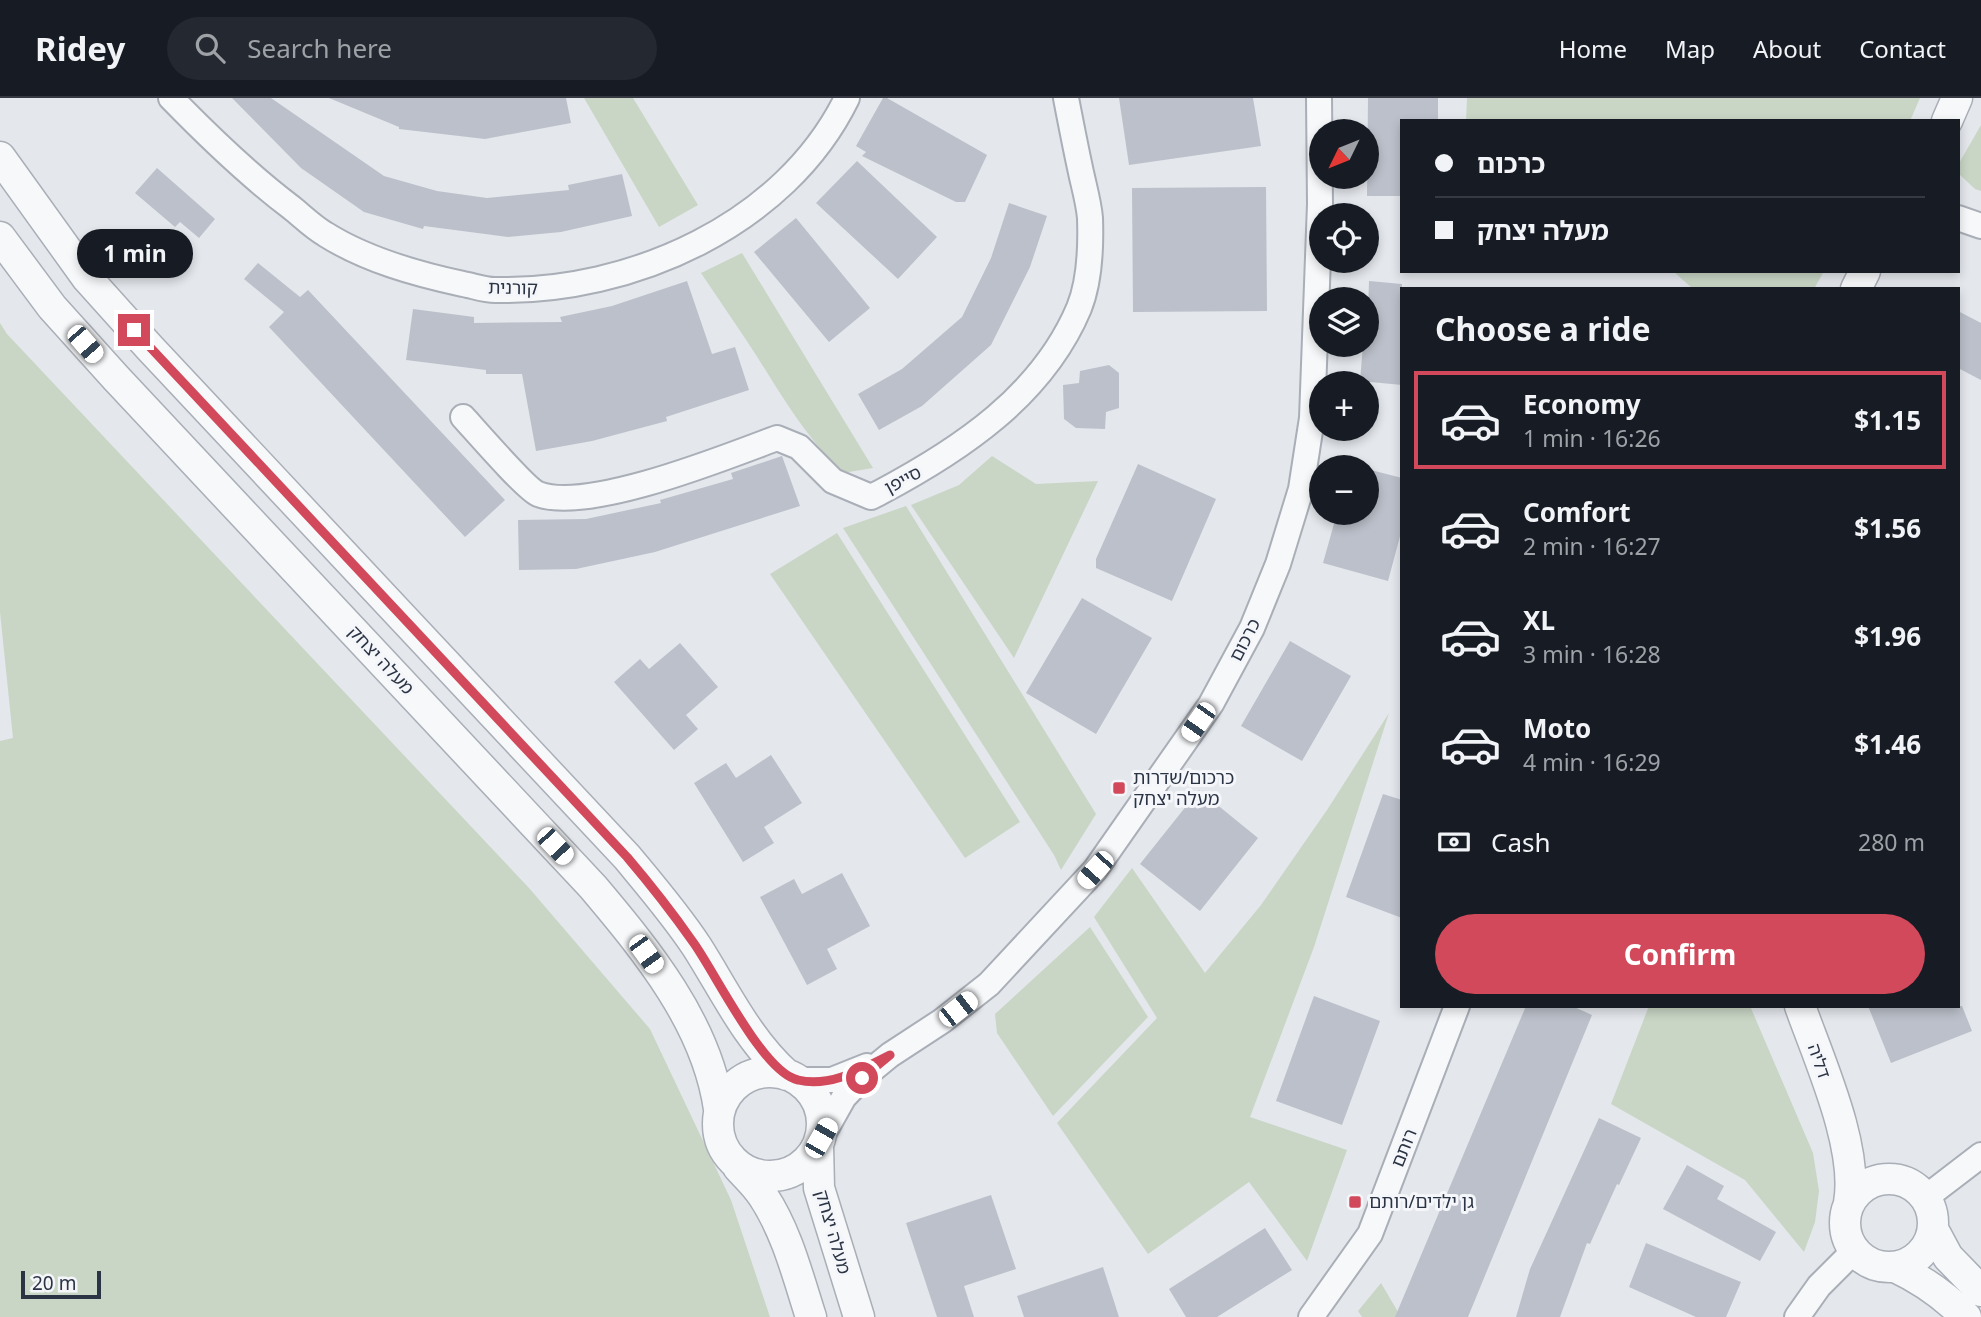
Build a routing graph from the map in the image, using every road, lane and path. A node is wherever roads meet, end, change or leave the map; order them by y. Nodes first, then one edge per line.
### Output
1 (171, 98) edge
2 (847, 98) edge
3 (1066, 98) edge
4 (1320, 98) edge
5 (1957, 98) edge
6 (1948, 119) edge
7 (0, 158) edge
8 (1960, 219) edge
9 (1981, 226) edge
10 (0, 237) edge
11 (463, 417) dead end
12 (1456, 1008) edge
13 (1801, 1008) edge
14 (890, 1055) junction
15 (792, 1077) junction
16 (719, 1109) junction
17 (1838, 1116) junction
18 (819, 1142) junction
19 (1981, 1155) edge
20 (736, 1164) junction
21 (1885, 1178) junction
22 (1925, 1198) junction
23 (1849, 1203) junction
24 (1933, 1229) junction
25 (1854, 1251) junction
26 (1895, 1267) junction
27 (1981, 1291) edge
28 (811, 1317) edge
29 (859, 1317) edge
30 (1311, 1317) edge
31 (1797, 1317) edge
32 (1966, 1317) edge

1 - 2 street, קורנית
3 - 11 street, סייפן
4 - 14 street, כרכום
5 - 6 street
7 - 15 street
8 - 9 street
10 - 16 street, מעלה יצחק
12 - 30 street, רותם
13 - 17 street, דליה
14 - 15 street, כרכום
14 - 18 street, כרכום
15 - 16 street
15 - 18 street
16 - 20 street
17 - 21 street, דליה
17 - 23 street, דליה
18 - 20 street
18 - 29 street, מעלה יצחק
19 - 22 street
20 - 28 street
21 - 22 street
21 - 23 street
22 - 24 street
23 - 25 street
24 - 26 street
24 - 27 street
25 - 26 street
25 - 31 street
26 - 32 street

